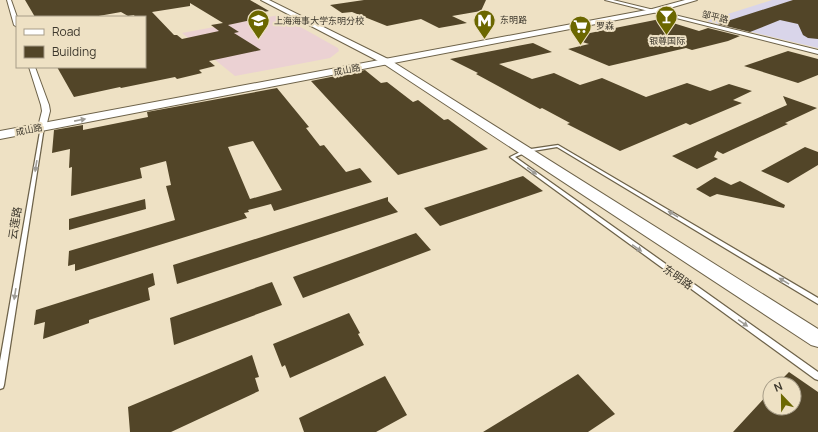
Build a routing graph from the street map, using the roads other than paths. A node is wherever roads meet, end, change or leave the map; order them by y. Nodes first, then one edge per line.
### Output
1 (9, 0) edge
2 (264, 0) edge
3 (607, 0) edge
4 (672, 0) edge
5 (693, 0) edge
6 (641, 8) junction
7 (653, 11) junction
8 (16, 22) edge
9 (818, 52) edge
10 (383, 60) junction
11 (32, 68) edge
12 (43, 122) junction
13 (0, 126) edge
14 (0, 135) edge
15 (526, 151) junction
16 (818, 301) edge
17 (818, 339) edge
18 (818, 376) edge
19 (0, 385) edge

1 - 8 street
2 - 10 main road, 东明路
3 - 6 street, 邹平路
4 - 6 main road, 成山路
5 - 7 main road, 成山路
6 - 7 street, 邹平路
6 - 10 main road, 成山路
7 - 9 street, 邹平路
7 - 10 main road, 成山路
10 - 12 main road, 成山路
10 - 15 main road, 东明路
11 - 12 street, 云莲路
12 - 13 main road, 成山路
12 - 14 main road, 成山路
12 -> 19 lane, 云莲路
16 -> 15 lane
15 - 17 main road, 东明路
15 -> 18 lane, 东明路

